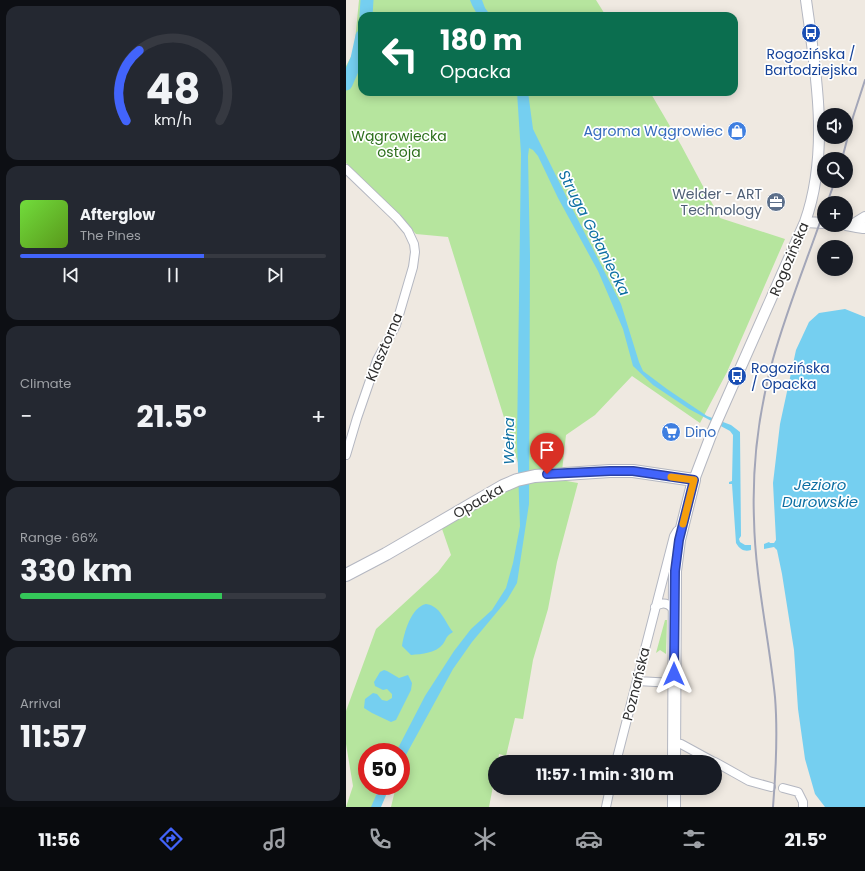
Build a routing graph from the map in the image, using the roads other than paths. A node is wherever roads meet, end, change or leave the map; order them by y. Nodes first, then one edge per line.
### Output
1 (806, 0) edge
2 (346, 169) edge
3 (865, 217) edge
4 (805, 222) junction
5 (817, 223) edge
6 (853, 223) edge
7 (853, 227) edge
8 (865, 228) edge
9 (346, 455) edge
10 (694, 480) junction
11 (683, 522) junction
12 (346, 575) edge
13 (655, 607) junction
14 (674, 611) junction
15 (637, 681) junction
16 (674, 684) junction
17 (674, 743) junction
18 (618, 755) edge
19 (674, 755) edge
20 (702, 755) edge
21 (722, 766) edge
22 (771, 787) dead end
23 (783, 788) dead end
24 (609, 795) edge
25 (674, 795) edge
26 (606, 807) edge
27 (674, 807) edge
28 (803, 807) edge

1 - 4 street, Rogozińska
2 - 9 street, Klasztorna
3 - 6 street
4 - 5 street
4 - 10 street, Rogozińska
7 - 8 street
10 - 11 main road
10 - 12 main road, Opacka
11 - 13 street, Poznańska
11 - 14 main road
13 - 14 street
13 - 15 street, Poznańska
14 - 16 main road
15 - 16 street
15 - 18 street, Poznańska
16 - 17 main road
17 - 19 main road
17 - 20 street
21 - 22 street
23 - 28 street
24 - 26 street
25 - 27 main road

